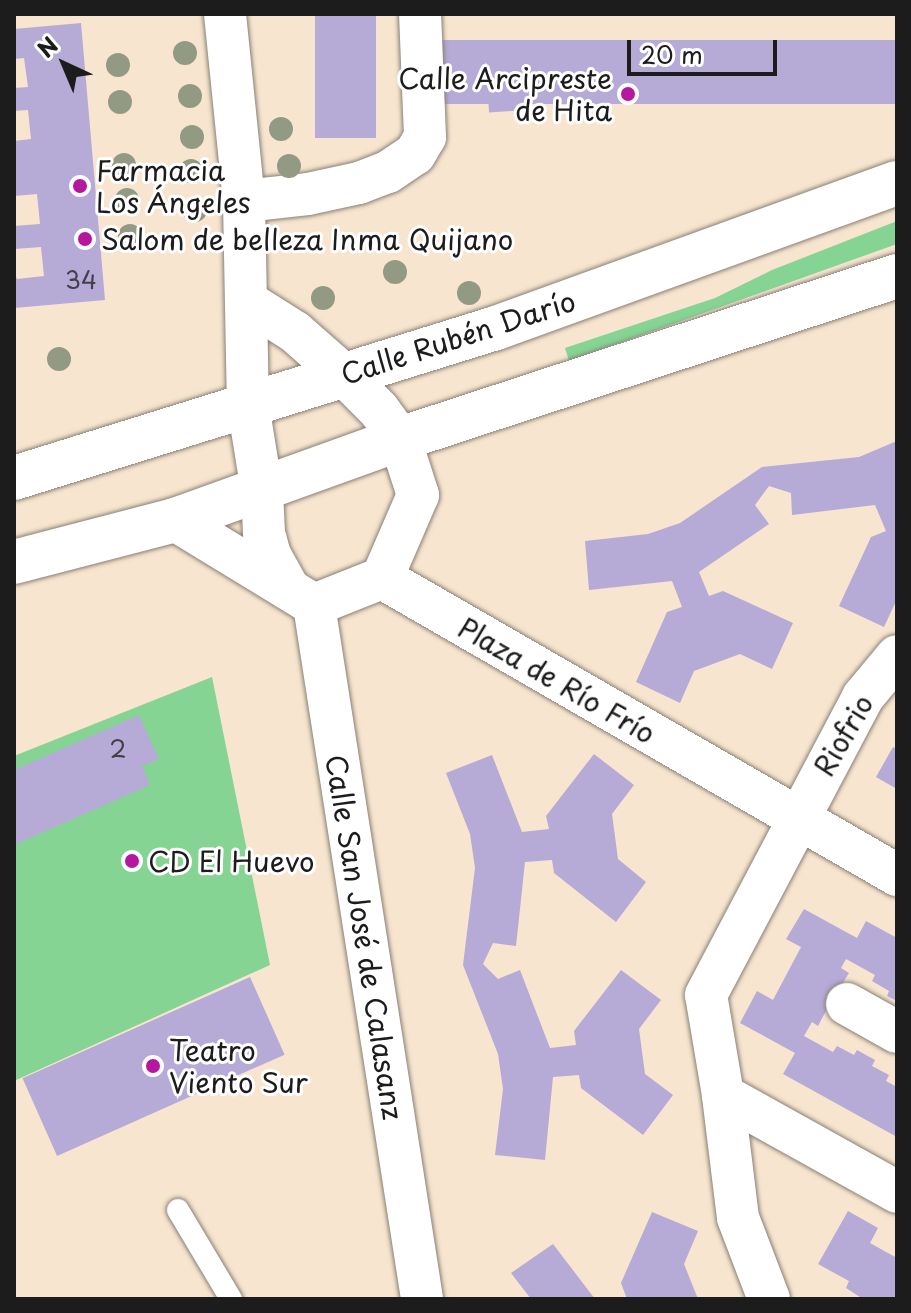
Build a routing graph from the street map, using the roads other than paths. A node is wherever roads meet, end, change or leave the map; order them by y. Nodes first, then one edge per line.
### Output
1 (225, 14) edge
2 (420, 14) edge
3 (897, 183) edge
4 (244, 201) junction
5 (897, 276) edge
6 (246, 301) junction
7 (344, 375) junction
8 (248, 405) junction
9 (400, 439) junction
10 (14, 478) edge
11 (262, 491) junction
12 (175, 520) junction
13 (14, 562) edge
14 (382, 578) junction
15 (301, 597) junction
16 (897, 656) edge
17 (796, 819) junction
18 (897, 875) edge
19 (847, 1004) dead end
20 (897, 1032) edge
21 (723, 1095) junction
22 (897, 1192) edge
23 (178, 1210) dead end
24 (774, 1294) edge
25 (231, 1299) edge
26 (422, 1299) edge

1 - 4 street, Calle San José de Calasanz
2 - 4 street
3 - 7 main road, Calle Rubén Darío
4 - 6 street, Calle San José de Calasanz
5 - 9 main road
6 - 7 street
6 - 8 street, Calle San José de Calasanz
7 - 8 main road, Calle Rubén Darío
7 - 9 street
8 - 10 main road, Calle Rubén Darío
8 - 11 street, Calle San José de Calasanz
9 - 11 main road
9 - 14 street
11 - 12 main road
11 - 15 street, Calle San José de Calasanz
12 - 13 main road
12 - 15 street
14 - 15 street
14 - 17 street, Plaza de Río Frío
15 - 26 street, Calle San José de Calasanz
16 - 17 street, Riofrio
17 - 18 street, Plaza de Río Frío
17 - 21 street, Riofrio
19 - 20 street
21 - 22 street
21 - 24 street
23 - 25 lane

